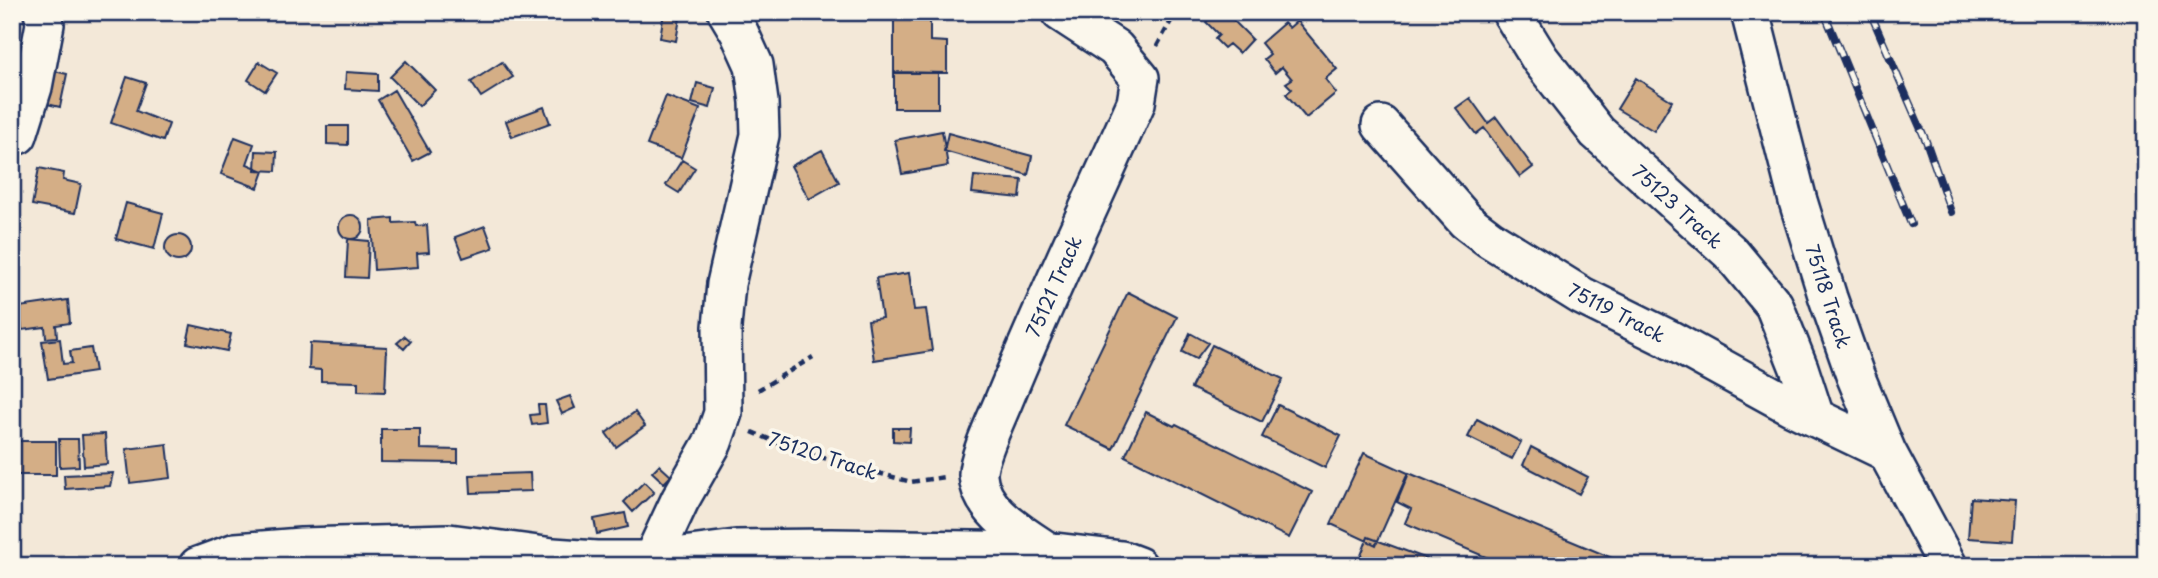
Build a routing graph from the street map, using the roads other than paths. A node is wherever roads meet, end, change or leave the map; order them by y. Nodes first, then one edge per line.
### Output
1 (43, 12) edge
2 (727, 12) edge
3 (1060, 12) edge
4 (1511, 12) edge
5 (1750, 12) edge
6 (1381, 125) dead end
7 (18, 135) dead end
8 (1815, 417) junction
9 (1887, 452) junction
10 (1048, 551) junction
11 (653, 563) edge
12 (198, 566) edge
13 (1138, 566) edge
14 (1948, 566) edge

1 - 7 street
2 - 11 street
3 - 10 street, 75121 Track
4 - 8 street, 75123 Track
5 - 9 street, 75118 Track
6 - 8 street, 75119 Track
8 - 9 street, 75119 Track
9 - 14 street, 75118 Track
10 - 11 street
10 - 13 street
11 - 12 street

